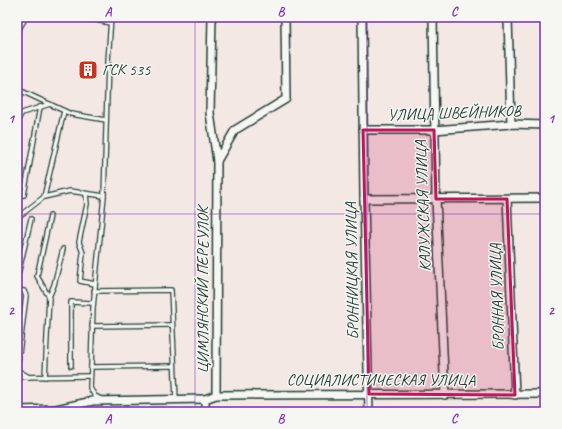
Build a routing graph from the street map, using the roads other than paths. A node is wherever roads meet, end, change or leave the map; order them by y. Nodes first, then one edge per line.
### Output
1 (26, 17) edge
2 (83, 17) edge
3 (111, 17) edge
4 (212, 17) edge
5 (285, 17) edge
6 (362, 17) edge
7 (433, 17) edge
8 (508, 17) edge
9 (110, 23) junction
10 (17, 32) edge
11 (17, 89) edge
12 (50, 104) junction
13 (40, 107) junction
14 (64, 111) junction
15 (106, 120) junction
16 (17, 121) edge
17 (511, 124) junction
18 (545, 125) edge
19 (363, 130) junction
20 (434, 130) junction
21 (217, 162) junction
22 (86, 194) junction
23 (17, 196) edge
24 (104, 196) junction
25 (44, 197) junction
26 (545, 198) edge
27 (364, 199) junction
28 (436, 199) junction
29 (507, 199) junction
30 (17, 215) edge
31 (50, 216) dead end
32 (31, 219) dead end
33 (63, 249) dead end
34 (17, 279) edge
35 (95, 284) junction
36 (17, 290) edge
37 (94, 291) junction
38 (49, 297) junction
39 (93, 303) junction
40 (172, 324) junction
41 (92, 326) junction
42 (71, 366) dead end
43 (174, 366) junction
44 (91, 367) junction
45 (90, 376) junction
46 (17, 377) edge
47 (29, 377) junction
48 (45, 377) junction
49 (216, 394) junction
50 (369, 394) junction
51 (545, 394) edge
52 (445, 395) junction
53 (515, 395) junction
54 (205, 399) junction
55 (176, 400) junction
56 (112, 401) junction
57 (17, 410) edge
58 (205, 412) edge
59 (369, 412) edge

1 - 10 lane
2 - 9 lane
3 - 9 lane
4 - 21 street, ЦИМЛЯНСКИЙ ПЕРЕУЛОК
5 - 21 street
6 - 19 street, БРОННИЦКАЯ УЛИЦА
7 - 20 street, КАЛУЖСКАЯ УЛИЦА
8 - 17 street
9 - 15 lane
11 - 12 lane
12 - 13 lane
12 - 14 lane
13 - 16 lane
13 - 23 lane
14 - 15 lane
14 - 25 lane
15 - 24 lane
17 - 18 street, УЛИЦА ШВЕЙНИКОВ
17 - 20 street, УЛИЦА ШВЕЙНИКОВ
19 - 20 street, УЛИЦА ШВЕЙНИКОВ
19 - 27 street, БРОННИЦКАЯ УЛИЦА
20 - 28 street, КАЛУЖСКАЯ УЛИЦА
21 - 49 street, ЦИМЛЯНСКИЙ ПЕРЕУЛОК
22 - 24 lane
22 - 25 lane
22 - 35 lane
24 - 35 lane
25 - 30 lane
26 - 29 street
27 - 28 street
27 - 50 street, БРОННИЦКАЯ УЛИЦА
28 - 29 street
28 - 52 street, КАЛУЖСКАЯ УЛИЦА
29 - 53 street, БРОННАЯ УЛИЦА
31 - 38 lane
32 - 34 lane
33 - 38 lane
35 - 37 lane
36 - 47 lane
37 - 39 lane
37 - 40 lane
38 - 48 lane
39 - 41 lane
39 - 42 lane
40 - 41 lane
40 - 43 lane
41 - 44 lane
43 - 44 lane
43 - 55 lane
44 - 45 lane
45 - 48 lane
45 - 56 lane
46 - 47 lane
47 - 48 lane
49 - 50 street, СОЦИАЛИСТИЧЕСКАЯ УЛИЦА
49 - 54 street, ЦИМЛЯНСКИЙ ПЕРЕУЛОК
50 - 52 street, СОЦИАЛИСТИЧЕСКАЯ УЛИЦА
50 - 59 street, БРОННИЦКАЯ УЛИЦА
51 - 53 street, СОЦИАЛИСТИЧЕСКАЯ УЛИЦА
52 - 53 street, СОЦИАЛИСТИЧЕСКАЯ УЛИЦА
54 - 55 street
54 - 58 street
55 - 56 street
56 - 57 street

